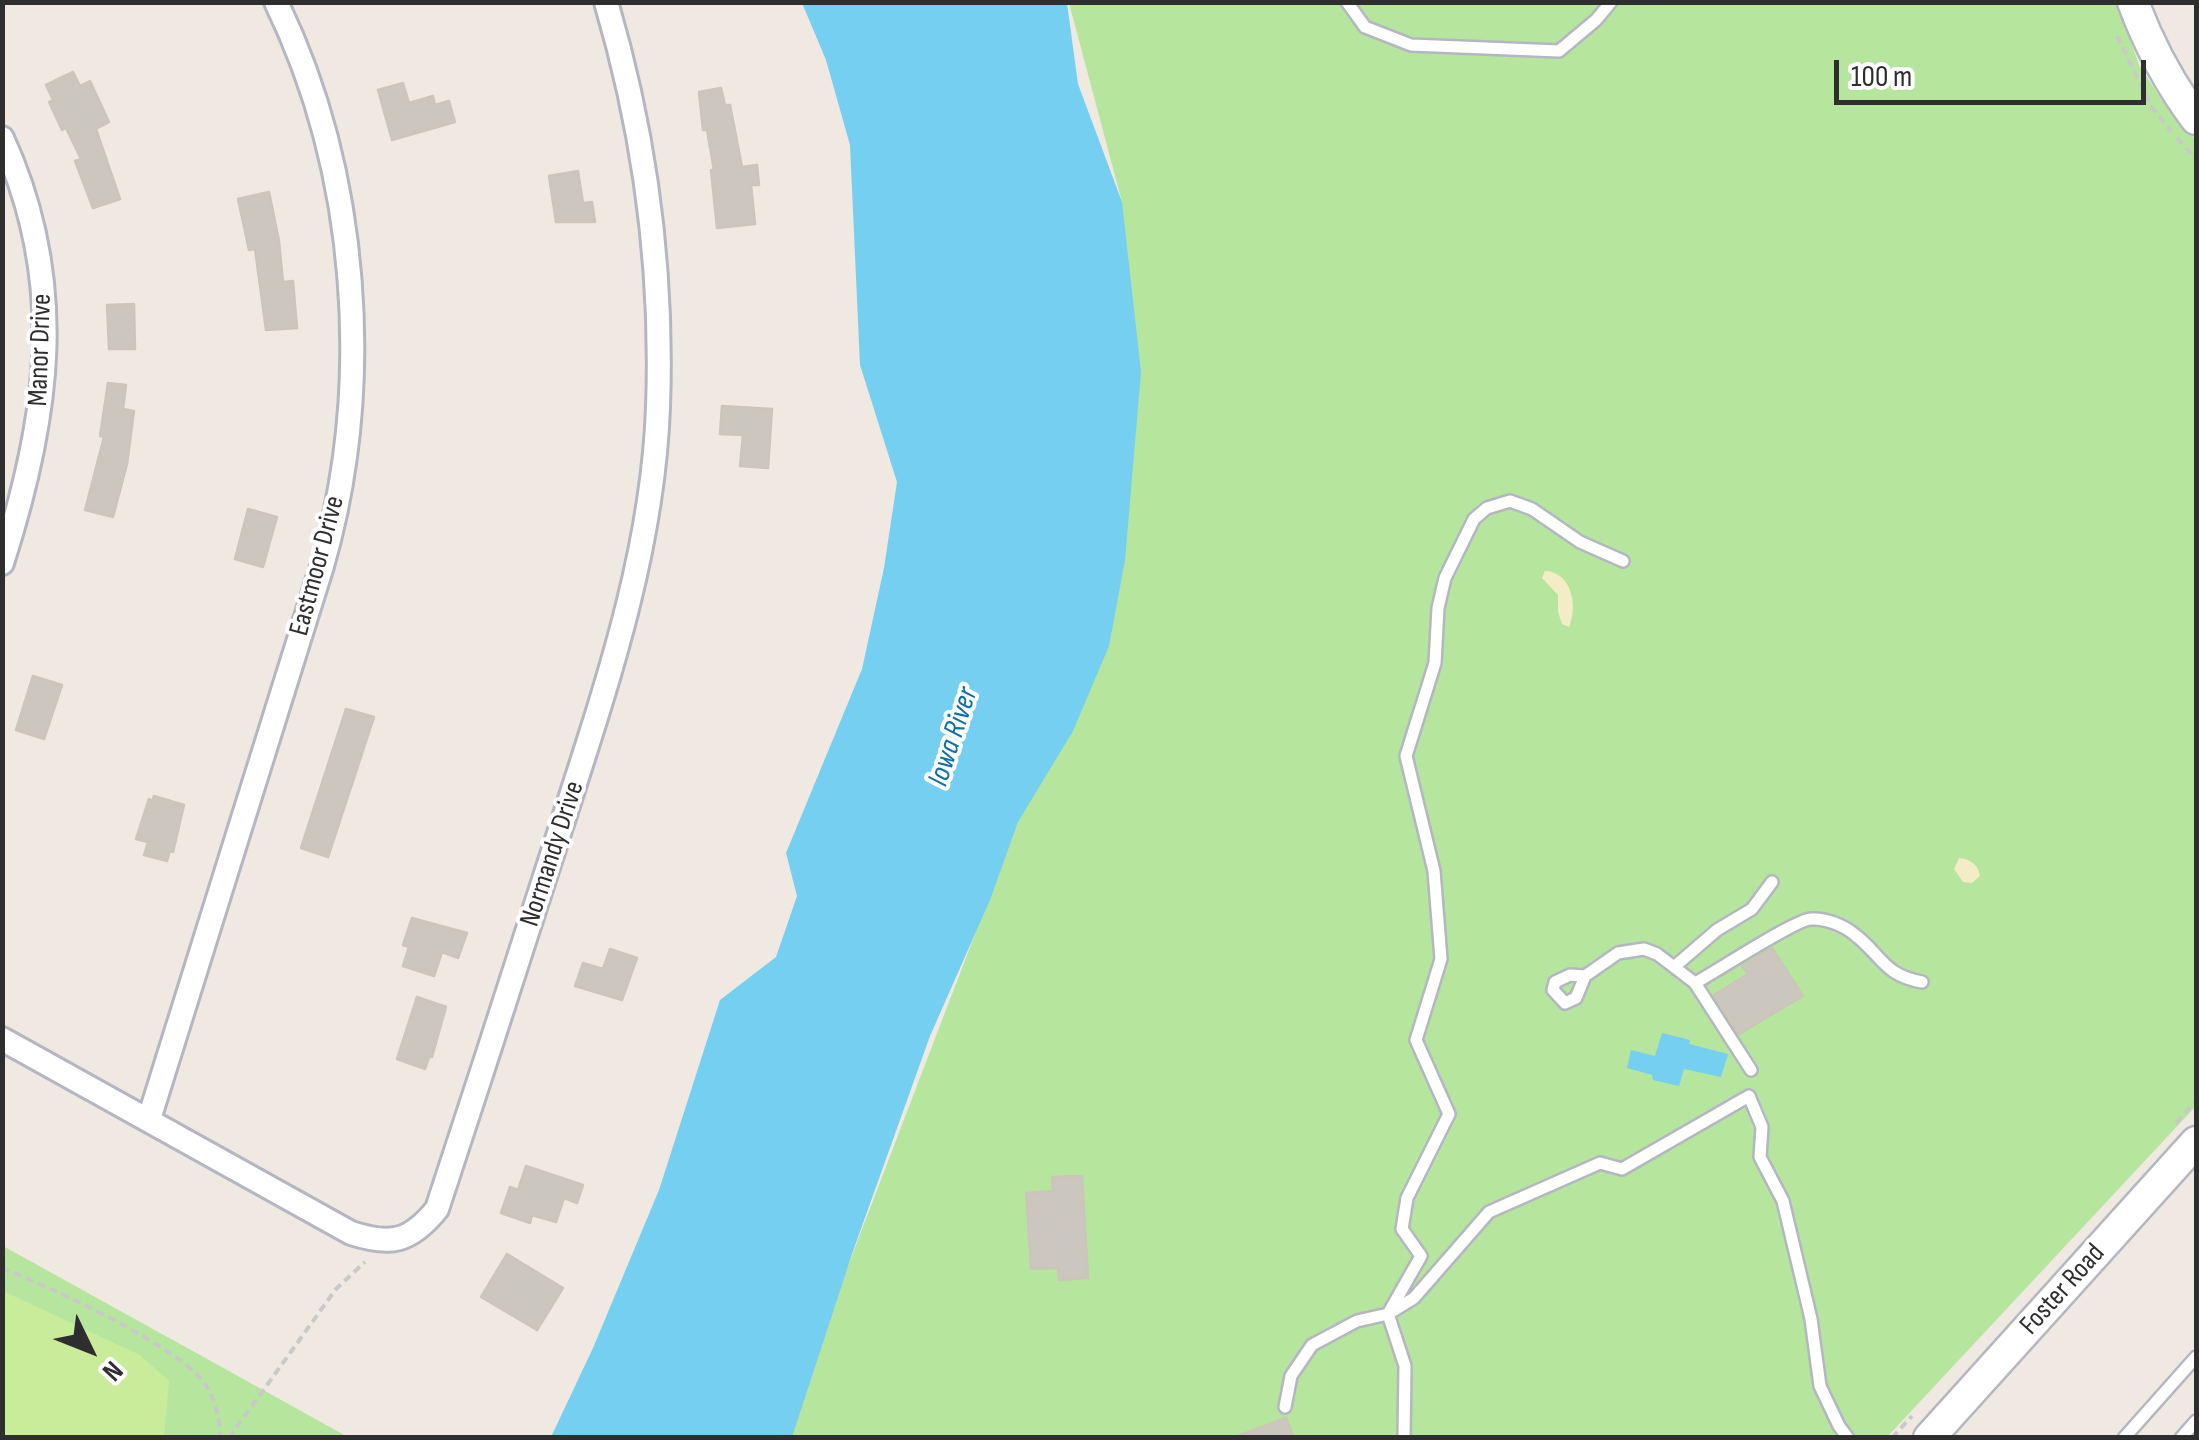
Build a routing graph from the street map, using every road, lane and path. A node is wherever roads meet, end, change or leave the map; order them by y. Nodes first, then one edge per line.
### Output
1 (276, 2) edge
2 (606, 2) edge
3 (1347, 2) edge
4 (1611, 2) edge
5 (2134, 2) edge
6 (2196, 120) edge
7 (2, 138) edge
8 (1623, 561) dead end
9 (2, 563) edge
10 (1772, 882) dead end
11 (1674, 967) junction
12 (1585, 976) dead end
13 (1922, 982) dead end
14 (1696, 984) junction
15 (2, 1040) edge
16 (1751, 1070) dead end
17 (149, 1119) junction
18 (2196, 1142) edge
19 (365, 1262) dead end
20 (2, 1268) edge
21 (1388, 1314) junction
22 (2196, 1357) edge
23 (1286, 1407) dead end
24 (2196, 1421) edge
25 (221, 1438) edge
26 (228, 1438) edge
27 (1404, 1438) edge
28 (1848, 1438) edge
29 (1929, 1438) edge
30 (2124, 1438) edge
31 (2181, 1438) edge

1 - 17 street, Eastmoor Drive
2 - 17 street, Normandy Drive
3 - 4 lane
5 - 6 street
7 - 9 street, Manor Drive
8 - 21 lane
10 - 11 lane
11 - 12 lane
11 - 14 lane
13 - 14 lane
14 - 16 lane
15 - 17 street, Normandy Drive
18 - 29 street, Foster Road
19 - 26 path
20 - 25 path
21 - 23 lane
21 - 27 lane
21 - 28 lane
22 - 30 lane
24 - 31 lane

